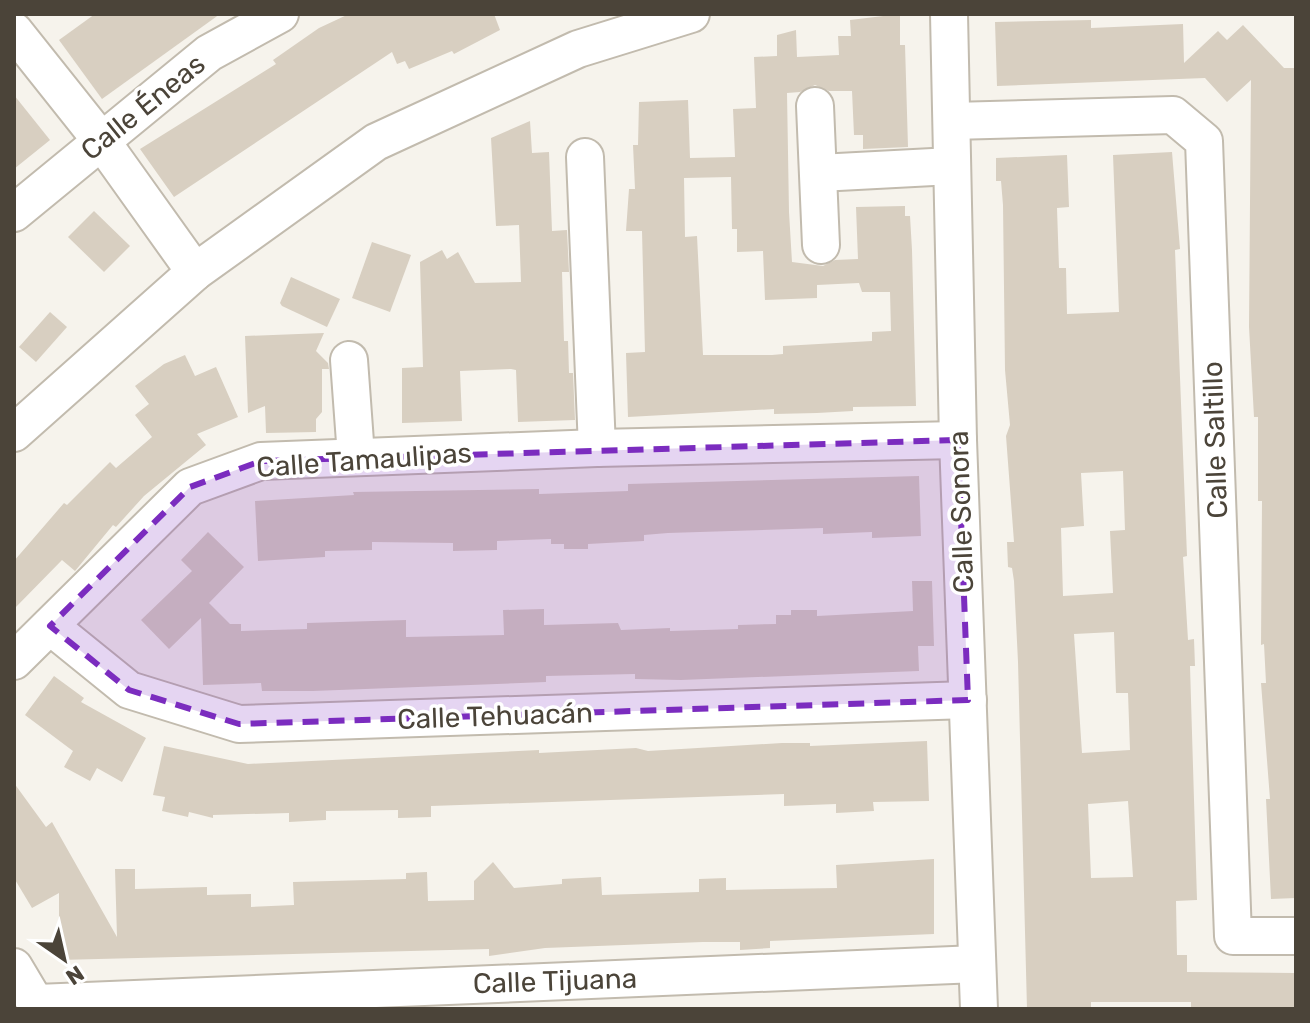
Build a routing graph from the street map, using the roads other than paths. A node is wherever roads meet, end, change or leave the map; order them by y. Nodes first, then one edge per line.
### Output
1 (280, 14) edge
2 (691, 14) edge
3 (949, 14) edge
4 (14, 31) edge
5 (815, 106) dead end
6 (952, 121) junction
7 (100, 139) junction
8 (585, 157) dead end
9 (952, 166) junction
10 (819, 173) junction
11 (14, 213) edge
12 (821, 245) dead end
13 (195, 272) junction
14 (349, 360) dead end
15 (14, 433) edge
16 (958, 440) junction
17 (597, 448) junction
18 (356, 456) junction
19 (50, 626) junction
20 (14, 661) edge
21 (968, 700) junction
22 (1296, 936) edge
23 (977, 964) junction
24 (14, 967) edge
25 (38, 1006) edge
26 (979, 1009) edge

1 - 7 street, Calle Éneas
2 - 13 street
3 - 6 street, Calle Sonora
4 - 7 street
5 - 10 street
6 - 9 street, Calle Sonora
6 - 22 street, Calle Saltillo
7 - 11 street, Calle Éneas
7 - 13 street
8 - 17 street
9 - 10 street
9 - 16 street, Calle Sonora
10 - 12 street
13 - 15 street
14 - 18 street
16 - 17 street, Calle Tamaulipas
16 - 21 street, Calle Sonora
17 - 18 street, Calle Tamaulipas
18 - 19 street, Calle Tamaulipas
19 - 20 street, Calle Tamaulipas
19 - 21 street, Calle Tehuacán
21 - 23 street, Calle Sonora
23 - 25 street, Calle Tijuana
23 - 26 street, Calle Sonora
24 - 25 street

